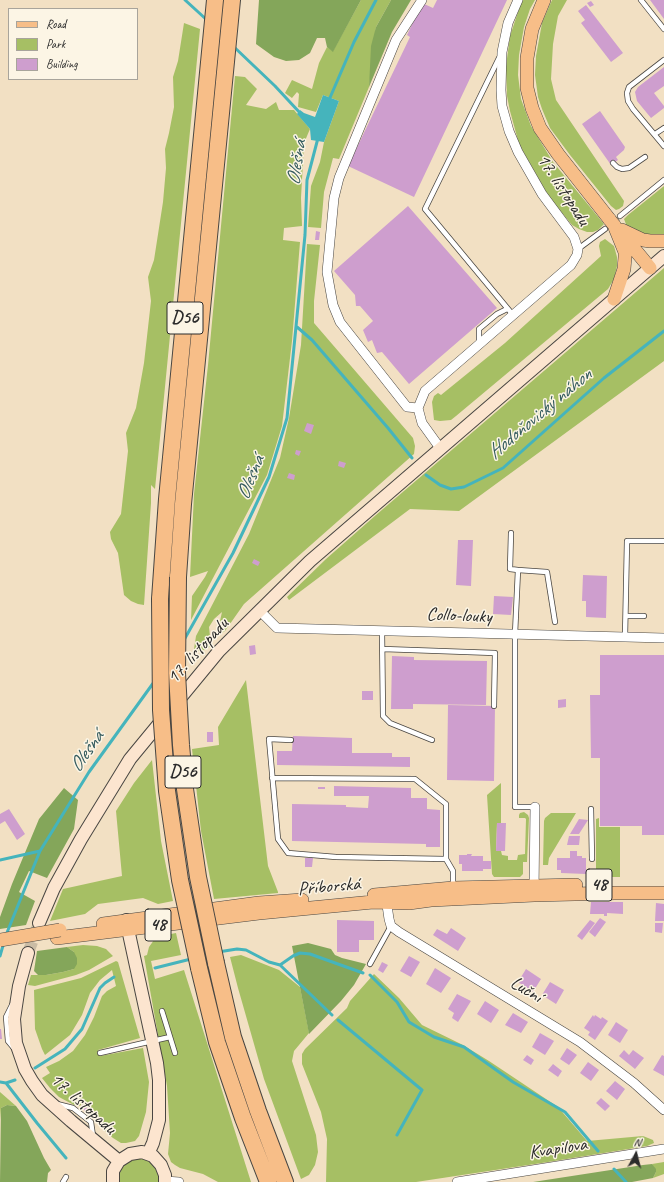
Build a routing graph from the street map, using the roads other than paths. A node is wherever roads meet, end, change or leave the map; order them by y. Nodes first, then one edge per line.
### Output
1 (232, 0) edge
2 (422, 0) edge
3 (518, 0) edge
4 (544, 0) edge
5 (641, 0) edge
6 (214, 6) edge
7 (664, 29) edge
8 (502, 52) junction
9 (664, 60) edge
10 (664, 128) edge
11 (655, 134) junction
12 (664, 146) edge
13 (645, 157) dead end
14 (613, 163) dead end
15 (664, 180) edge
16 (612, 223) junction
17 (664, 241) edge
18 (578, 249) junction
19 (664, 256) edge
20 (650, 268) junction
21 (614, 299) junction
22 (510, 312) junction
23 (418, 408) junction
24 (440, 448) junction
25 (511, 532) dead end
26 (664, 541) edge
27 (518, 570) junction
28 (260, 611) junction
29 (626, 616) junction
30 (644, 616) dead end
31 (554, 622) dead end
32 (382, 630) junction
33 (515, 634) junction
34 (625, 637) junction
35 (664, 638) edge
36 (383, 649) junction
37 (494, 706) dead end
38 (291, 740) dead end
39 (432, 740) dead end
40 (272, 778) junction
41 (535, 807) joint
42 (592, 809) dead end
43 (446, 859) junction
44 (592, 859) dead end
45 (664, 885) edge
46 (534, 891) junction
47 (664, 893) edge
48 (453, 894) junction
49 (386, 899) junction
50 (39, 924) tunnel mouth
51 (126, 925) junction
52 (391, 926) junction
53 (59, 934) junction
54 (0, 940) edge
55 (0, 949) edge
56 (28, 953) tunnel mouth
57 (370, 964) dead end
58 (162, 1011) dead end
59 (170, 1037) junction
60 (152, 1041) junction
61 (100, 1053) dead end
62 (175, 1053) dead end
63 (664, 1110) edge
64 (664, 1148) edge
65 (148, 1154) junction
66 (119, 1161) junction
67 (165, 1181) edge
68 (113, 1182) edge
69 (179, 1182) edge
70 (268, 1182) edge
71 (285, 1182) edge
72 (457, 1182) edge

1 - 71 highway, D56, bridge
2 - 23 street
3 - 8 street, 17. listopadu
4 - 16 main road
5 - 7 lane
6 - 70 highway, D56, bridge
8 - 18 street, 17. listopadu
8 - 22 lane
9 - 11 lane
10 - 11 lane
11 - 12 lane
13 - 14 lane
15 - 16 lane
16 - 17 main road
16 - 18 lane
16 - 20 main road
16 - 21 main road
18 - 22 street, 17. listopadu
19 - 20 main road, 17. listopadu
20 - 21 main road, 17. listopadu
21 - 24 main road, 17. listopadu
22 - 23 street, 17. listopadu
23 - 24 street
24 - 28 main road, 17. listopadu
25 - 27 lane
26 - 29 lane
27 - 31 lane
27 - 33 lane
28 - 32 street, Collo-louky
28 - 50 main road, 17. listopadu
29 - 30 lane
29 - 34 lane
32 - 33 street, Collo-louky
32 - 36 lane
33 - 34 street, Collo-louky
33 - 41 lane
34 - 35 street, Collo-louky
36 - 37 lane
36 - 39 lane
38 - 40 lane
40 - 43 lane
40 - 43 lane
41 - 46 street
42 - 44 lane
43 - 48 lane
45 - 46 main road, Příborská / 48
46 - 47 main road, Příborská / 48
46 - 48 main road, Příborská / 48
48 - 49 main road, Příborská / 48
49 - 51 main road, Příborská / 48
49 - 52 street
51 - 53 main road, Příborská / 48
51 - 60 main road
52 - 57 lane
52 - 63 street, Luční
53 - 54 main road, Příborská / 48, bridge
53 - 55 main road, Příborská / 48
56 - 66 main road, 17. listopadu
58 - 59 lane
59 - 60 lane
59 - 62 lane
60 - 61 lane
60 - 65 main road
64 - 72 street, Kvapilova
65 - 66 main road
65 - 67 main road
66 - 68 main road
67 - 69 street

